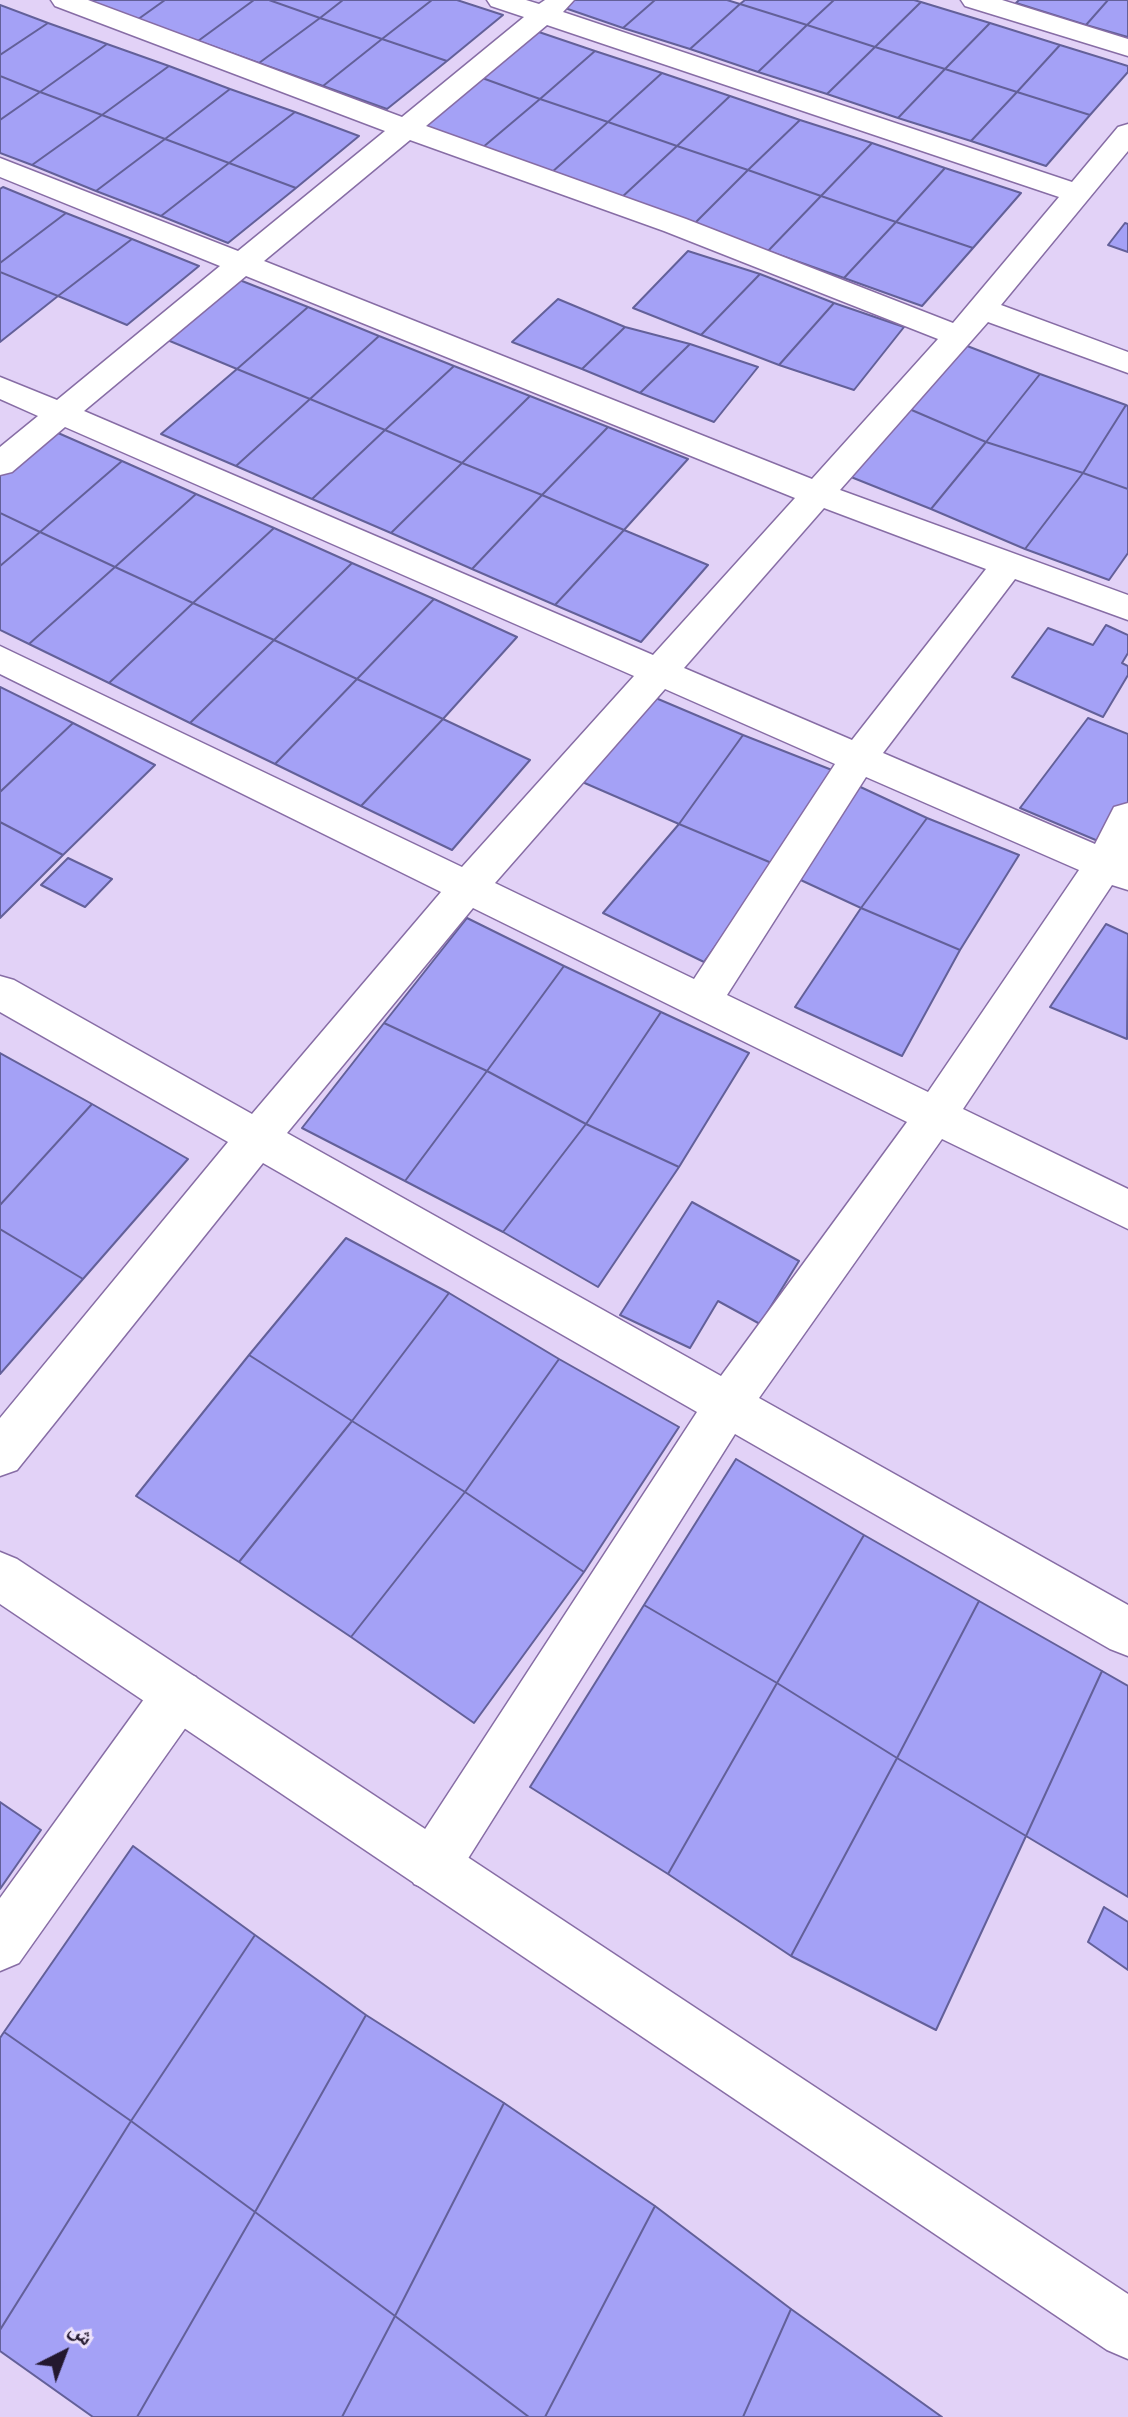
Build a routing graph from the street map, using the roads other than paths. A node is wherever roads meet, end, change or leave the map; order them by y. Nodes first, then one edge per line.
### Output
1 (64, 0) edge
2 (500, 0) edge
3 (974, 0) edge
4 (552, 7) edge
5 (1128, 48) edge
6 (407, 129) junction
7 (1128, 133) edge
8 (0, 167) edge
9 (1078, 194) junction
10 (242, 264) junction
11 (969, 322) junction
12 (1128, 363) edge
13 (0, 387) edge
14 (62, 413) junction
15 (0, 464) edge
16 (815, 493) junction
17 (1009, 563) junction
18 (1128, 608) edge
19 (0, 659) edge
20 (659, 672) junction
21 (859, 758) junction
22 (1128, 817) edge
23 (1116, 870) edge
24 (468, 887) junction
25 (0, 992) edge
26 (702, 1001) junction
27 (935, 1116) junction
28 (257, 1138) junction
29 (1128, 1210) edge
30 (728, 1404) junction
31 (0, 1454) edge
32 (0, 1576) edge
33 (1128, 1632) edge
34 (178, 1695) junction
35 (433, 1865) junction
36 (0, 1944) edge
37 (1128, 2329) edge

1 - 6 street
2 - 4 street
3 - 5 street
4 - 6 street
4 - 9 street
6 - 10 street
6 - 11 street
7 - 9 street
8 - 10 street
9 - 11 street
10 - 14 street
10 - 16 street
11 - 12 street
11 - 16 street
13 - 14 street
14 - 15 street
14 - 20 street
16 - 17 street
16 - 20 street
17 - 18 street
17 - 21 street
19 - 24 street
20 - 21 street
20 - 24 street
21 - 23 street
21 - 26 street
22 - 23 street
23 - 27 street
24 - 26 street
24 - 28 street
25 - 28 street
26 - 27 street
27 - 29 street
27 - 30 street
28 - 30 street
28 - 31 street
30 - 33 street
30 - 35 street
32 - 34 street
34 - 35 street
34 - 36 street
35 - 37 street

